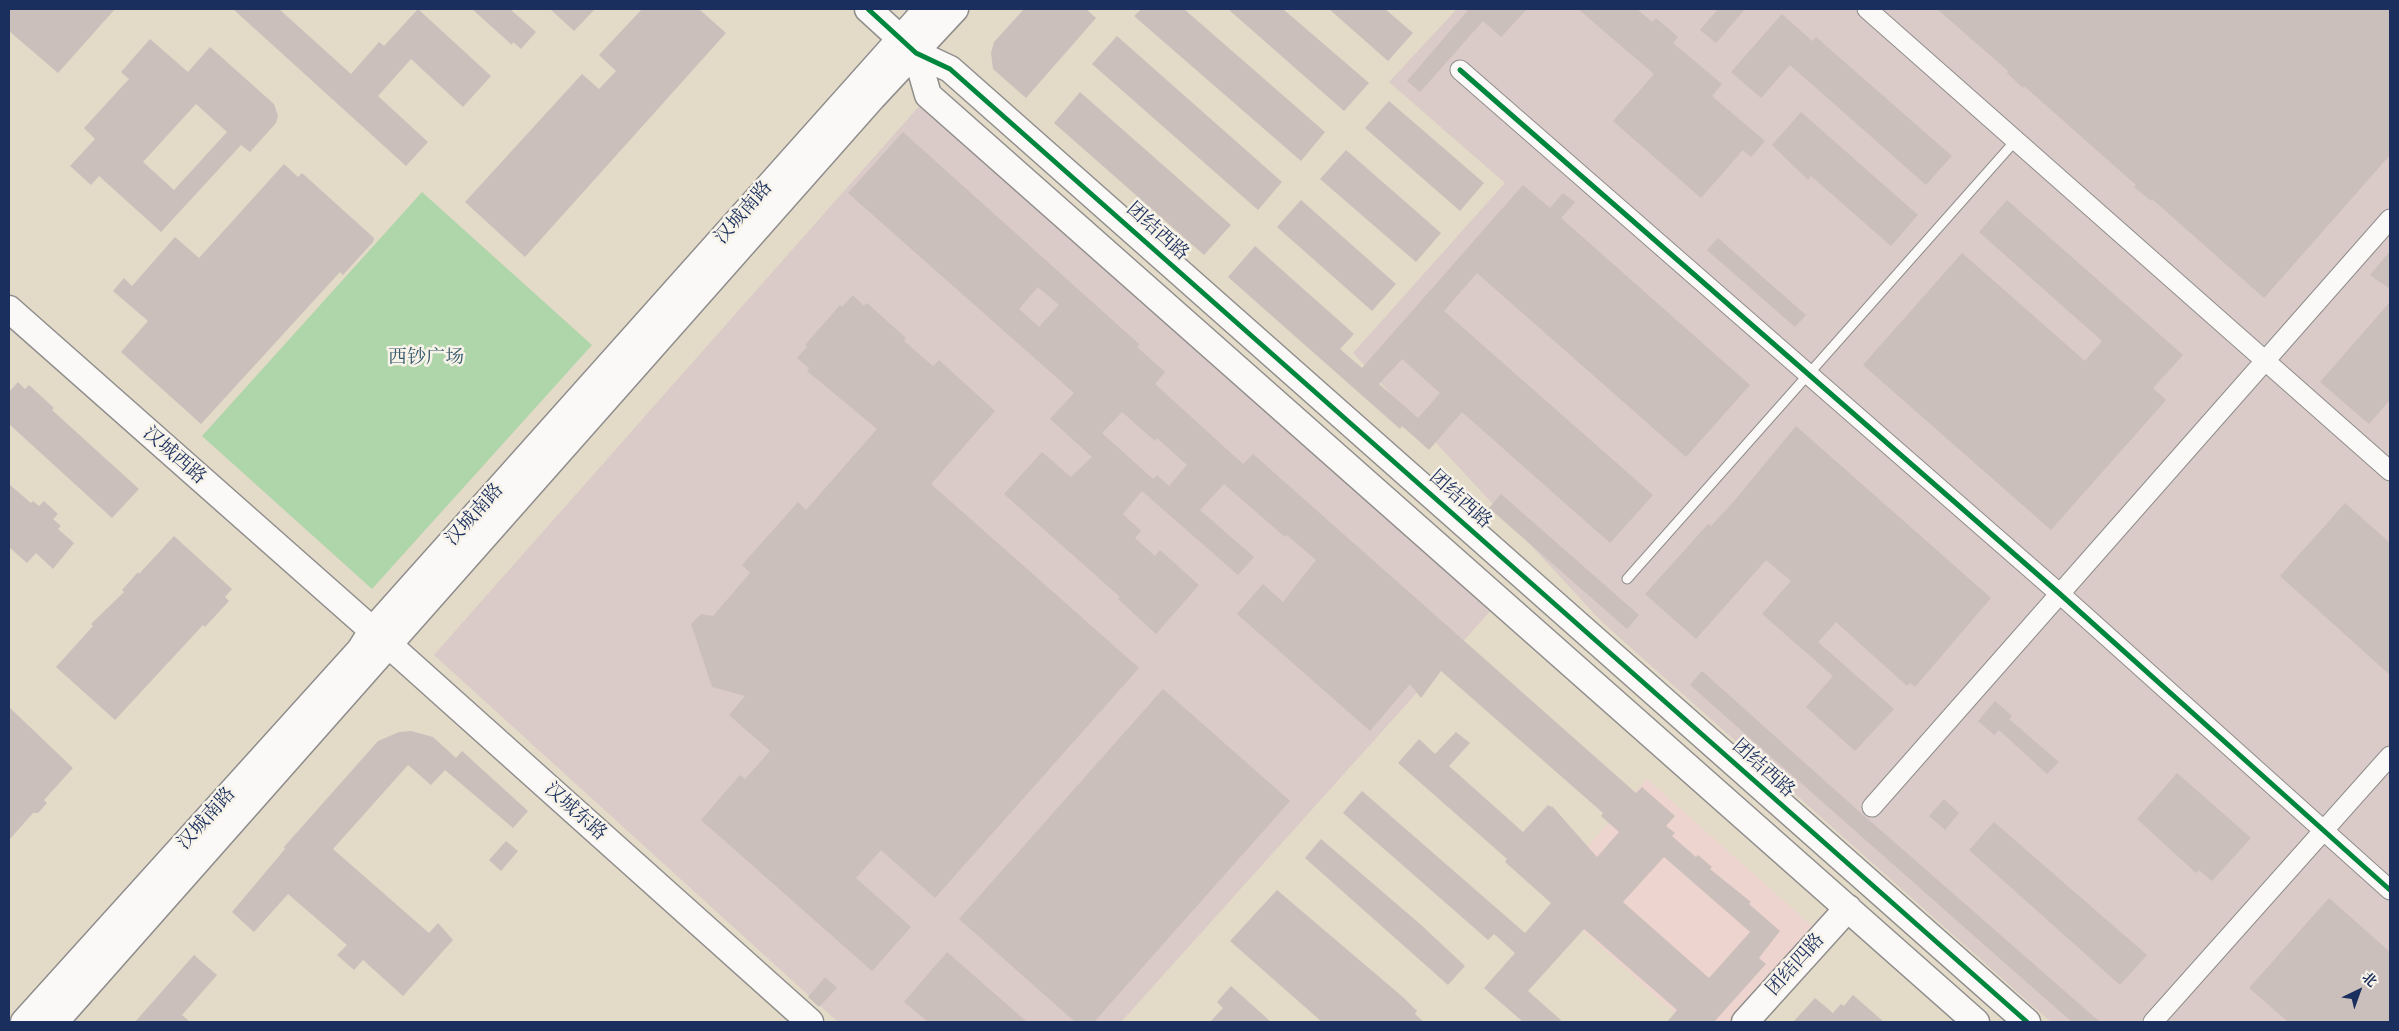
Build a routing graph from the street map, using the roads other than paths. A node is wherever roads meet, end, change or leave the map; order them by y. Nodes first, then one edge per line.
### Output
1 (868, 9) edge
2 (927, 9) edge
3 (955, 9) edge
4 (1867, 9) edge
5 (909, 45) junction
6 (1460, 70) dead end
7 (2016, 140) junction
8 (2390, 219) edge
9 (9, 309) edge
10 (2266, 360) junction
11 (1809, 375) junction
12 (2390, 471) edge
13 (1627, 579) dead end
14 (2060, 594) junction
15 (340, 602) joint
16 (380, 638) junction
17 (2390, 756) edge
18 (1872, 807) dead end
19 (2323, 831) junction
20 (2390, 890) edge
21 (1848, 908) junction
22 (24, 1022) edge
23 (56, 1022) edge
24 (810, 1022) edge
25 (1745, 1022) edge
26 (1976, 1022) edge
27 (2027, 1022) edge
28 (2153, 1022) edge

1 - 5 street, 团结西路
2 - 5 street, 汉城南路
3 - 5 street, 汉城南路
4 - 7 street
5 - 16 street, 汉城南路
5 - 21 street
5 - 27 street, 团结西路
6 - 11 street
7 - 10 street
7 - 11 lane
8 - 10 street
9 - 15 street, 汉城西路
10 - 12 street
10 - 14 street
11 - 13 lane
11 - 14 street
14 - 18 street
14 - 19 street
15 - 16 street, 汉城东路
16 - 22 street, 汉城南路
16 - 23 street, 汉城南路
16 - 24 street, 汉城东路
17 - 19 street
19 - 20 street
19 - 28 street
21 - 25 street, 团结四路
21 - 26 street

